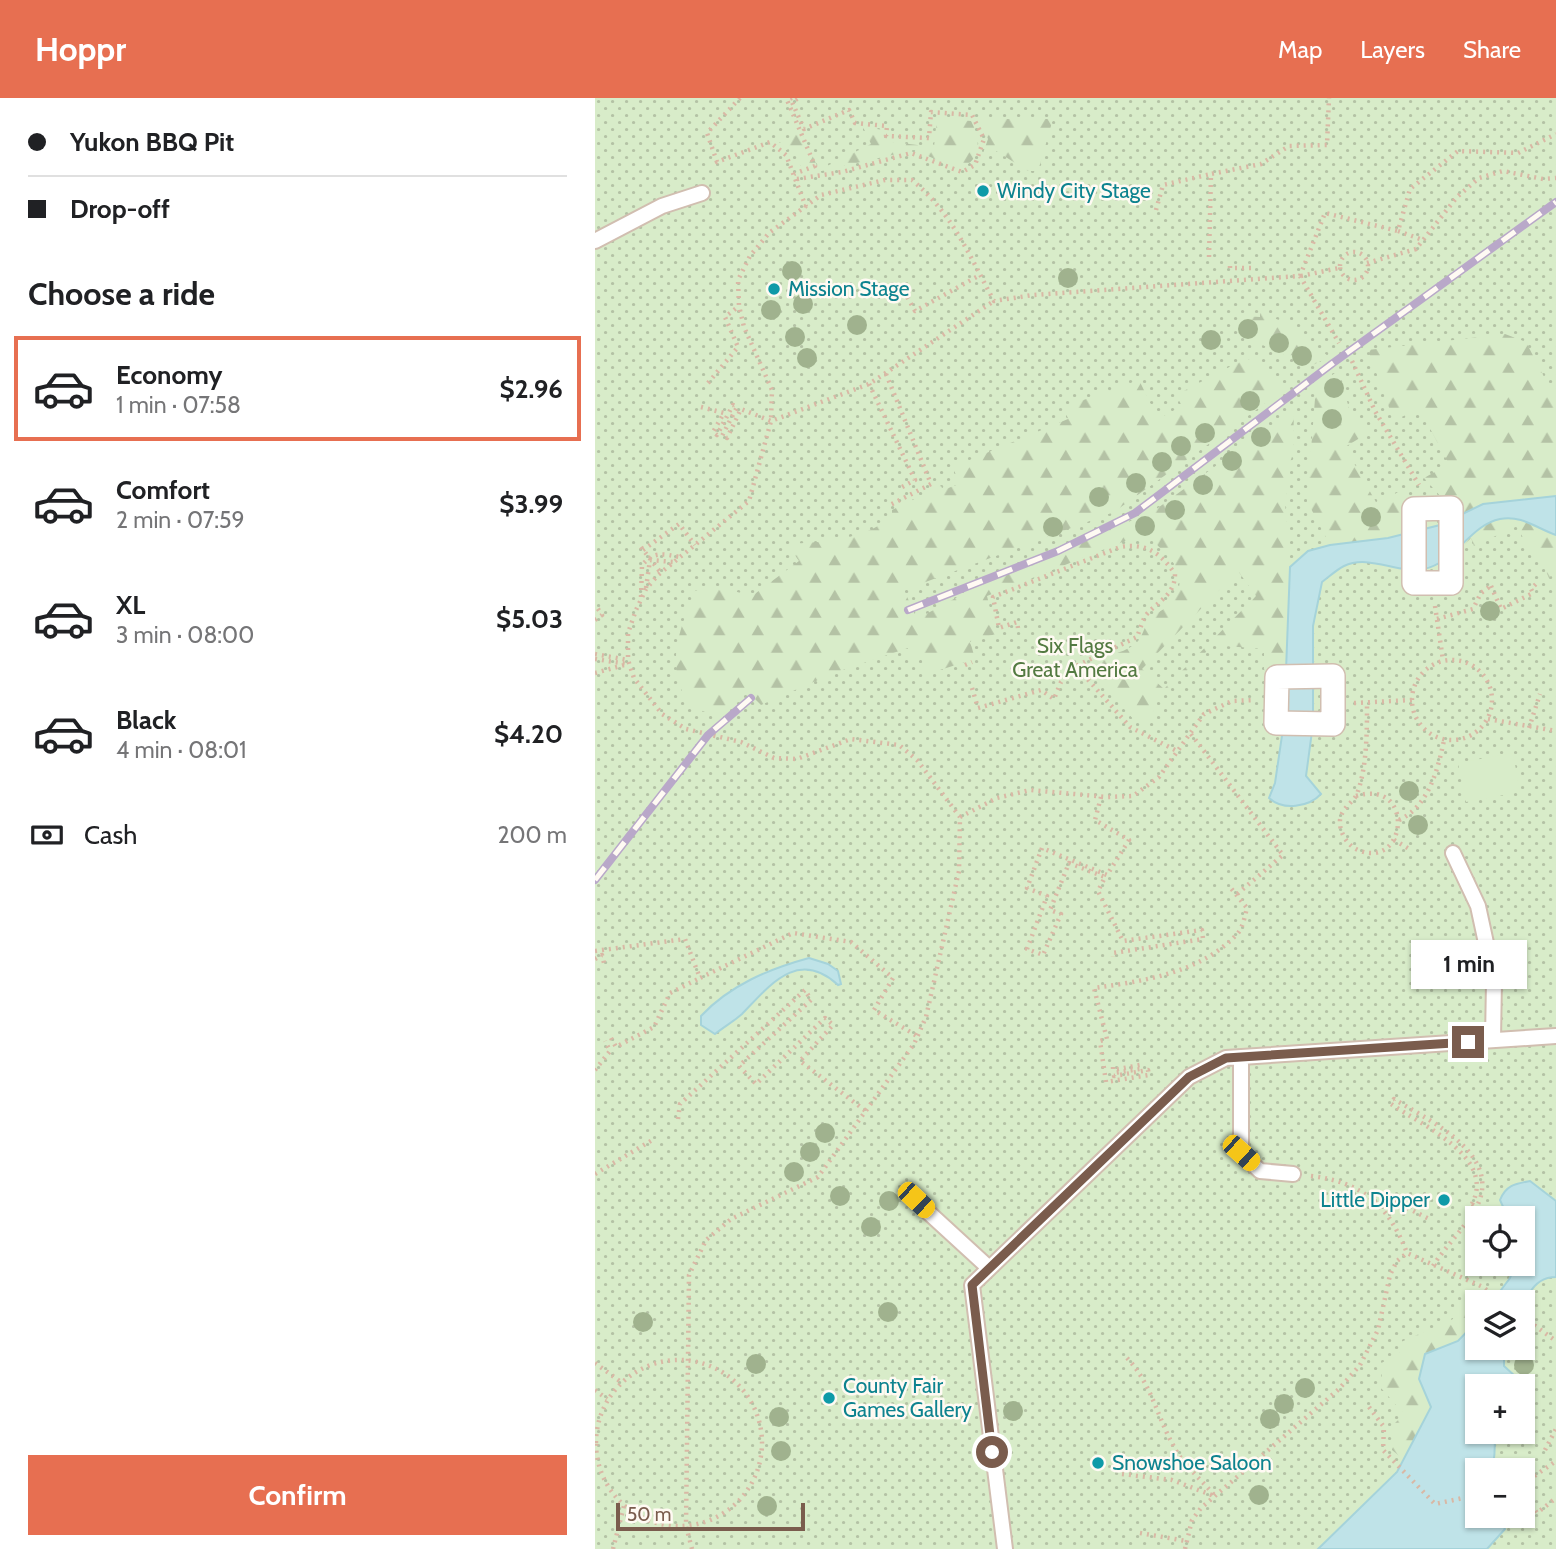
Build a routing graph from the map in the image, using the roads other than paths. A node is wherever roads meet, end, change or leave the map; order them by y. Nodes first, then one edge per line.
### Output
1 (702, 193) dead end
2 (595, 241) edge
3 (1431, 583) joint
4 (1333, 703) joint
5 (1453, 853) dead end
6 (1556, 1036) edge
7 (1493, 1040) junction
8 (1241, 1057) junction
9 (1293, 1174) road end
10 (916, 1200) dead end
11 (989, 1268) junction
12 (1005, 1549) edge

1 - 2 lane
3 - 3 street
4 - 4 street
5 - 7 lane
6 - 7 lane
7 - 8 lane
8 - 9 lane
8 - 11 lane
10 - 11 lane
11 - 12 lane

